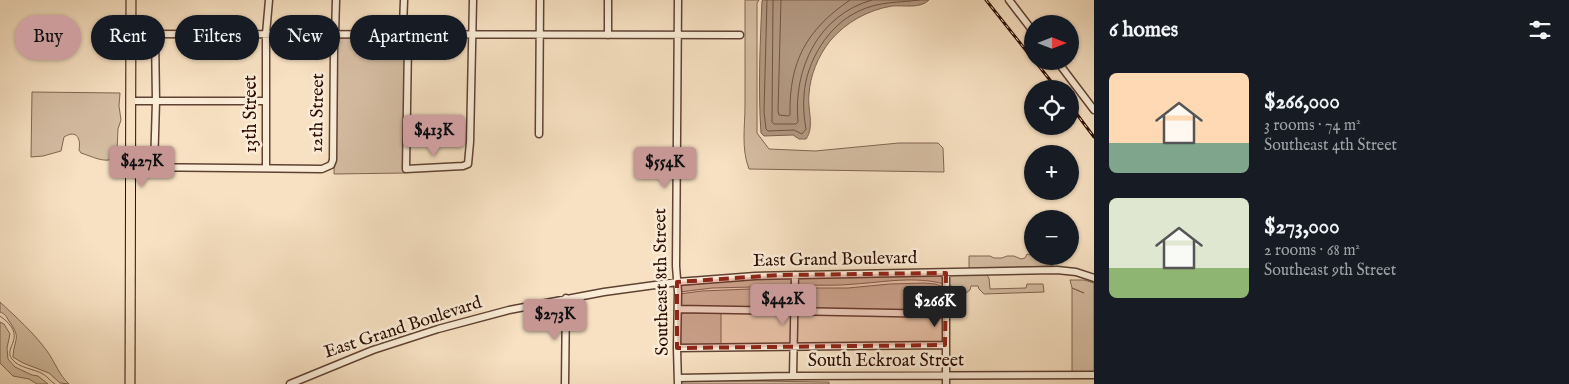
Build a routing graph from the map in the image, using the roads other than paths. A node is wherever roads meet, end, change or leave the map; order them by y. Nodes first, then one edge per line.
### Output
1 (131, 0) edge
2 (269, 0) edge
3 (336, 0) edge
4 (404, 0) edge
5 (472, 0) edge
6 (540, 0) edge
7 (608, 0) edge
8 (678, 0) edge
9 (1009, 0) edge
10 (131, 15) edge
11 (336, 15) edge
12 (403, 15) edge
13 (1024, 20) edge
14 (165, 34) edge
15 (266, 34) junction
16 (269, 34) edge
17 (467, 34) edge
18 (472, 34) junction
19 (540, 35) junction
20 (608, 35) junction
21 (678, 35) junction
22 (740, 35) dead end
23 (131, 60) edge
24 (155, 60) edge
25 (334, 60) edge
26 (408, 60) edge
27 (1064, 70) edge
28 (131, 101) junction
29 (156, 101) junction
30 (266, 101) junction
31 (1094, 110) edge
32 (539, 134) dead end
33 (131, 167) junction
34 (154, 168) junction
35 (266, 168) junction
36 (946, 273) junction
37 (795, 275) junction
38 (1094, 278) edge
39 (677, 282) junction
40 (566, 298) junction
41 (678, 309) junction
42 (794, 312) junction
43 (945, 314) junction
44 (945, 345) junction
45 (794, 347) junction
46 (677, 348) junction
47 (1094, 375) edge
48 (793, 376) junction
49 (946, 376) junction
50 (678, 381) edge
51 (130, 384) edge
52 (290, 384) edge
53 (565, 384) edge
54 (946, 384) edge

1 - 10 main road
2 - 15 street, 13th Street
3 - 11 street, 12th Street
4 - 12 street
5 - 18 street
6 - 19 street
7 - 20 street
8 - 21 street, Southeast 8th Street
9 - 13 street
14 - 15 street
15 - 16 street
15 - 30 street, 13th Street
17 - 18 street
18 - 19 street
18 - 26 street
19 - 20 street
19 - 32 street
20 - 21 street
21 - 22 street
21 - 39 street, Southeast 8th Street
23 - 28 main road
24 - 29 street
25 - 35 street, 12th Street
27 - 31 street
28 - 29 street
28 - 33 main road
29 - 30 street
29 - 34 street
30 - 35 street, 13th Street
33 - 34 street
33 - 51 main road
34 - 35 street
36 - 37 street, East Grand Boulevard
36 - 38 street, East Grand Boulevard
36 - 43 street
37 - 39 street, East Grand Boulevard
37 - 42 street
39 - 40 street, East Grand Boulevard
39 - 41 street, Southeast 8th Street
40 - 52 street, East Grand Boulevard
40 - 53 street
41 - 42 street
41 - 46 street, Southeast 8th Street
42 - 43 street
42 - 45 street
43 - 44 street
44 - 45 street
44 - 49 street
45 - 46 street
45 - 48 street
46 - 50 street, Southeast 8th Street
47 - 49 street, South Eckroat Street
48 - 49 street, South Eckroat Street
48 - 50 street, South Eckroat Street
49 - 54 street

